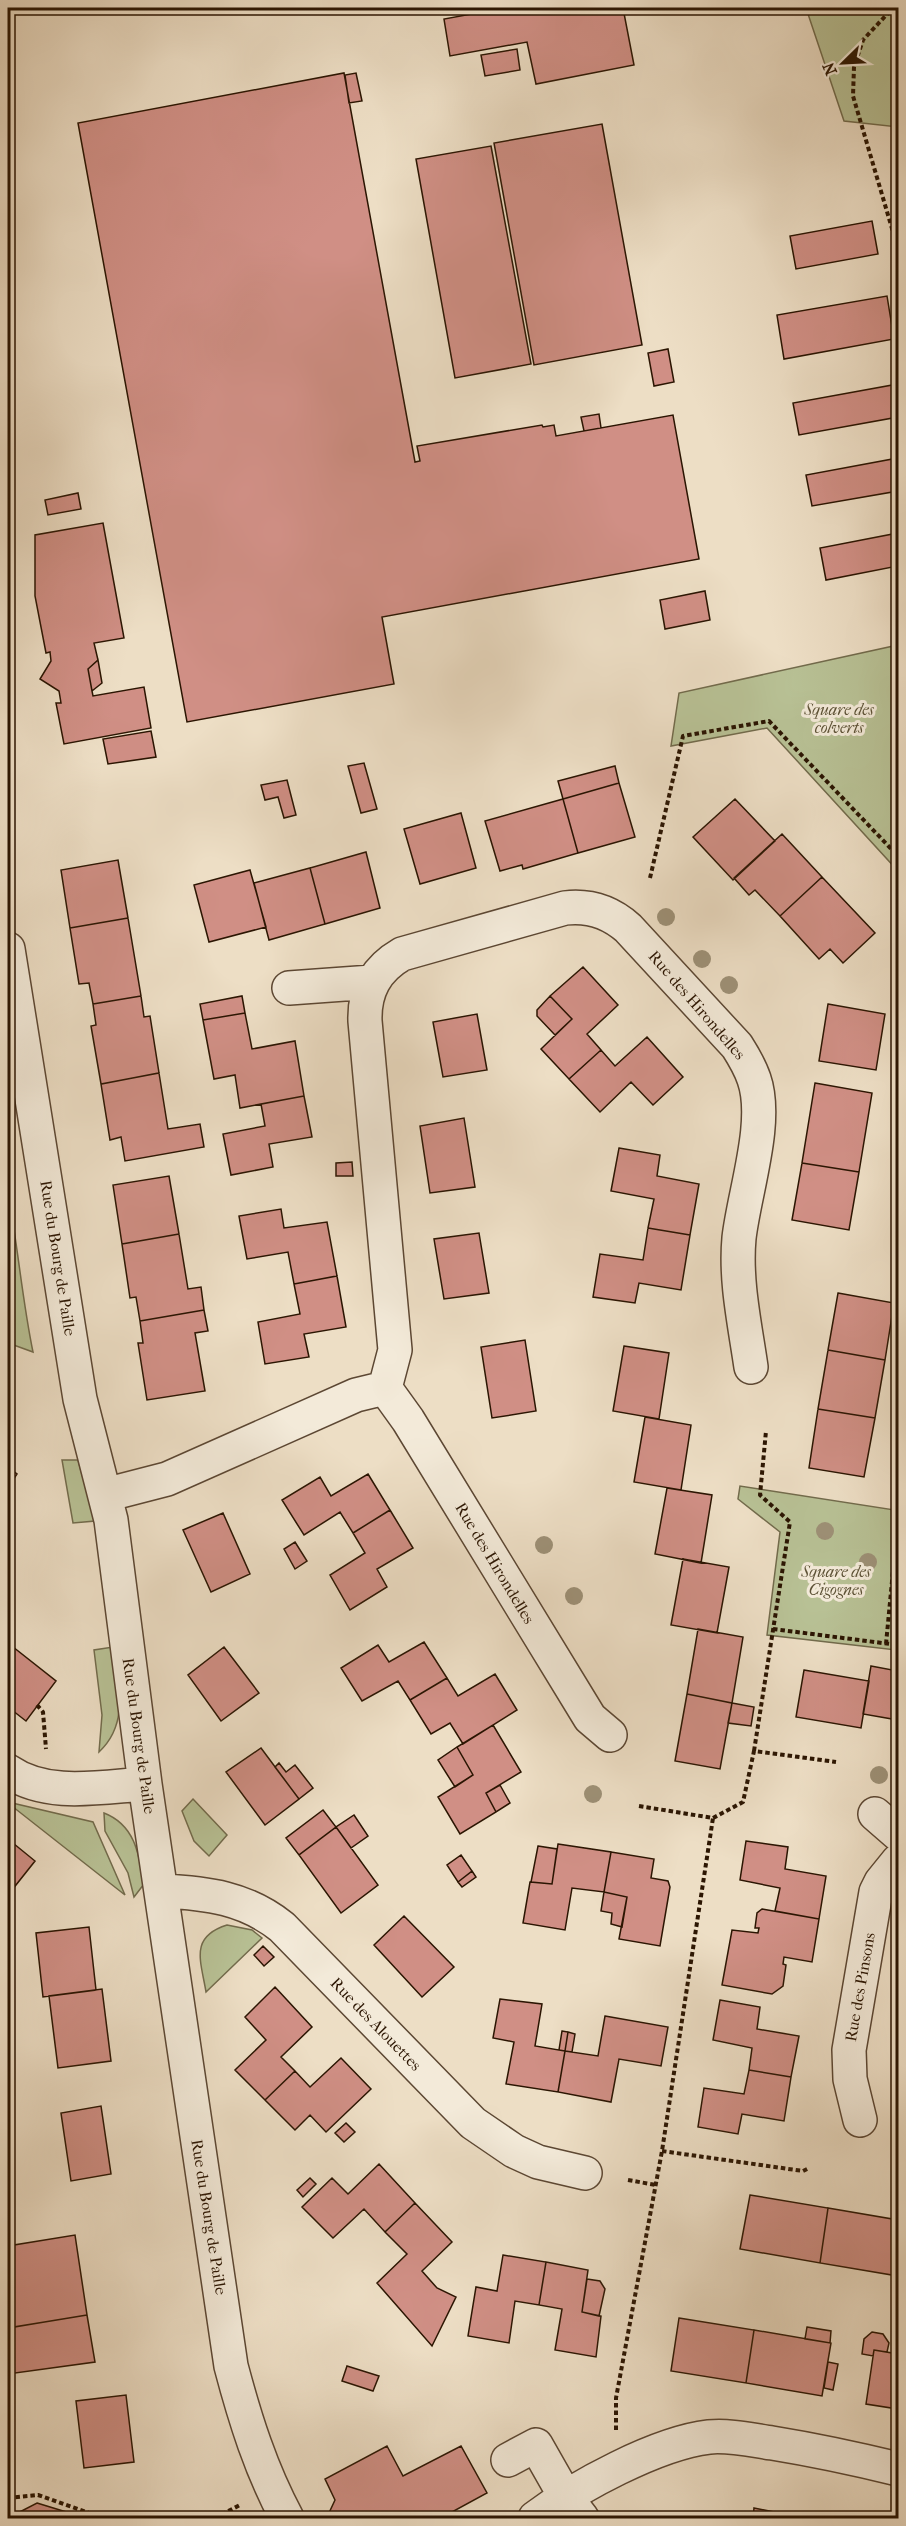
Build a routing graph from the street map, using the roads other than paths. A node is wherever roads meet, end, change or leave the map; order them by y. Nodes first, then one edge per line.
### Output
1 (8, 949) edge
2 (372, 982) junction
3 (289, 988) dead end
4 (751, 1367) dead end
5 (385, 1388) junction
6 (105, 1495) junction
7 (610, 1735) dead end
8 (8, 1771) edge
9 (145, 1784) junction
10 (898, 1861) edge
11 (162, 1891) junction
12 (860, 2120) dead end
13 (585, 2174) dead end
14 (534, 2446) dead end
15 (898, 2469) edge
16 (574, 2507) edge
17 (287, 2518) edge
18 (535, 2518) edge

1 - 6 street, Rue du Bourg de Paille
2 - 3 street
2 - 4 street, Rue des Hirondelles
2 - 5 street, Rue des Hirondelles
5 - 6 street
5 - 7 street, Rue des Hirondelles
6 - 9 street, Rue du Bourg de Paille
8 - 9 street
9 - 11 street, Rue du Bourg de Paille
10 - 12 street, Rue des Pinsons
11 - 13 street, Rue des Alouettes
11 - 17 street, Rue du Bourg de Paille
14 - 16 street
15 - 16 street
16 - 18 street

